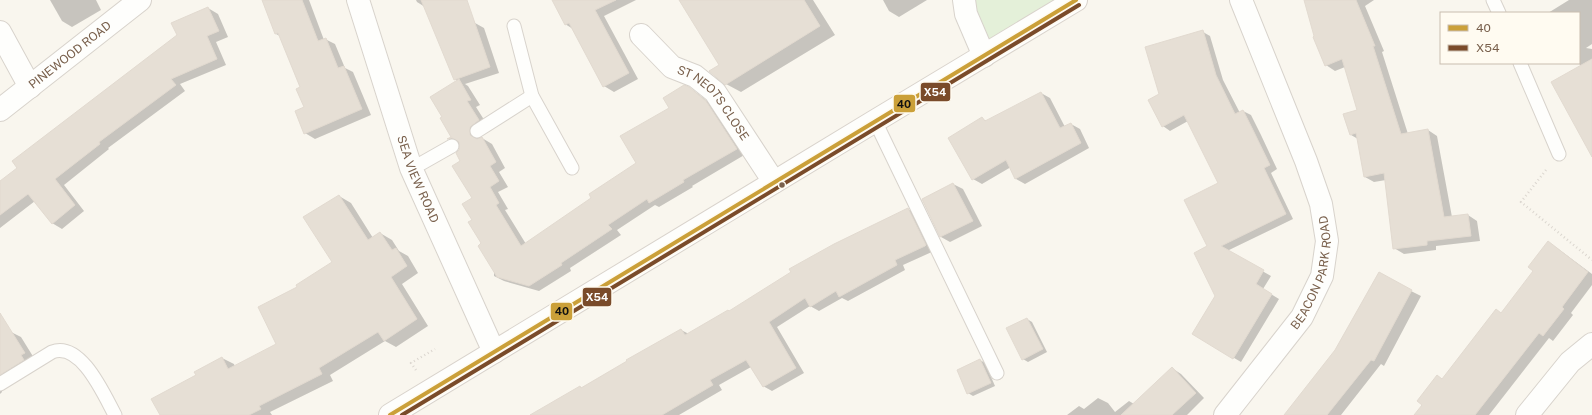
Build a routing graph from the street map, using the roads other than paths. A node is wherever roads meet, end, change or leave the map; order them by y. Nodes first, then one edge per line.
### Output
1 (140, 0) edge
2 (358, 0) edge
3 (964, 0) edge
4 (1076, 0) edge
5 (1241, 0) edge
6 (1493, 0) edge
7 (1499, 12) edge
8 (514, 26) dead end
9 (0, 32) edge
10 (641, 35) dead end
11 (984, 56) junction
12 (1520, 64) edge
13 (30, 87) junction
14 (532, 96) junction
15 (0, 110) edge
16 (875, 121) junction
17 (477, 131) dead end
18 (452, 146) dead end
19 (1559, 154) road end
20 (411, 168) junction
21 (572, 168) dead end
22 (774, 182) junction
23 (1592, 344) edge
24 (494, 352) junction
25 (997, 373) dead end
26 (0, 384) edge
27 (115, 415) edge
28 (390, 415) edge
29 (1225, 415) edge
30 (1527, 415) edge

1 - 13 street, PINEWOOD ROAD
2 - 20 street, SEA VIEW ROAD
3 - 11 street
4 - 11 street
5 - 29 street, BEACON PARK ROAD
6 - 7 lane
8 - 14 lane
9 - 13 street
10 - 22 street, ST NEOTS CLOSE
11 - 16 street
12 - 19 lane
13 - 15 street, PINEWOOD ROAD
14 - 17 lane
14 - 21 lane
16 - 22 street
16 - 25 lane
18 - 20 lane
20 - 24 street, SEA VIEW ROAD
22 - 24 street
23 - 30 street
24 - 28 street
26 - 27 lane

